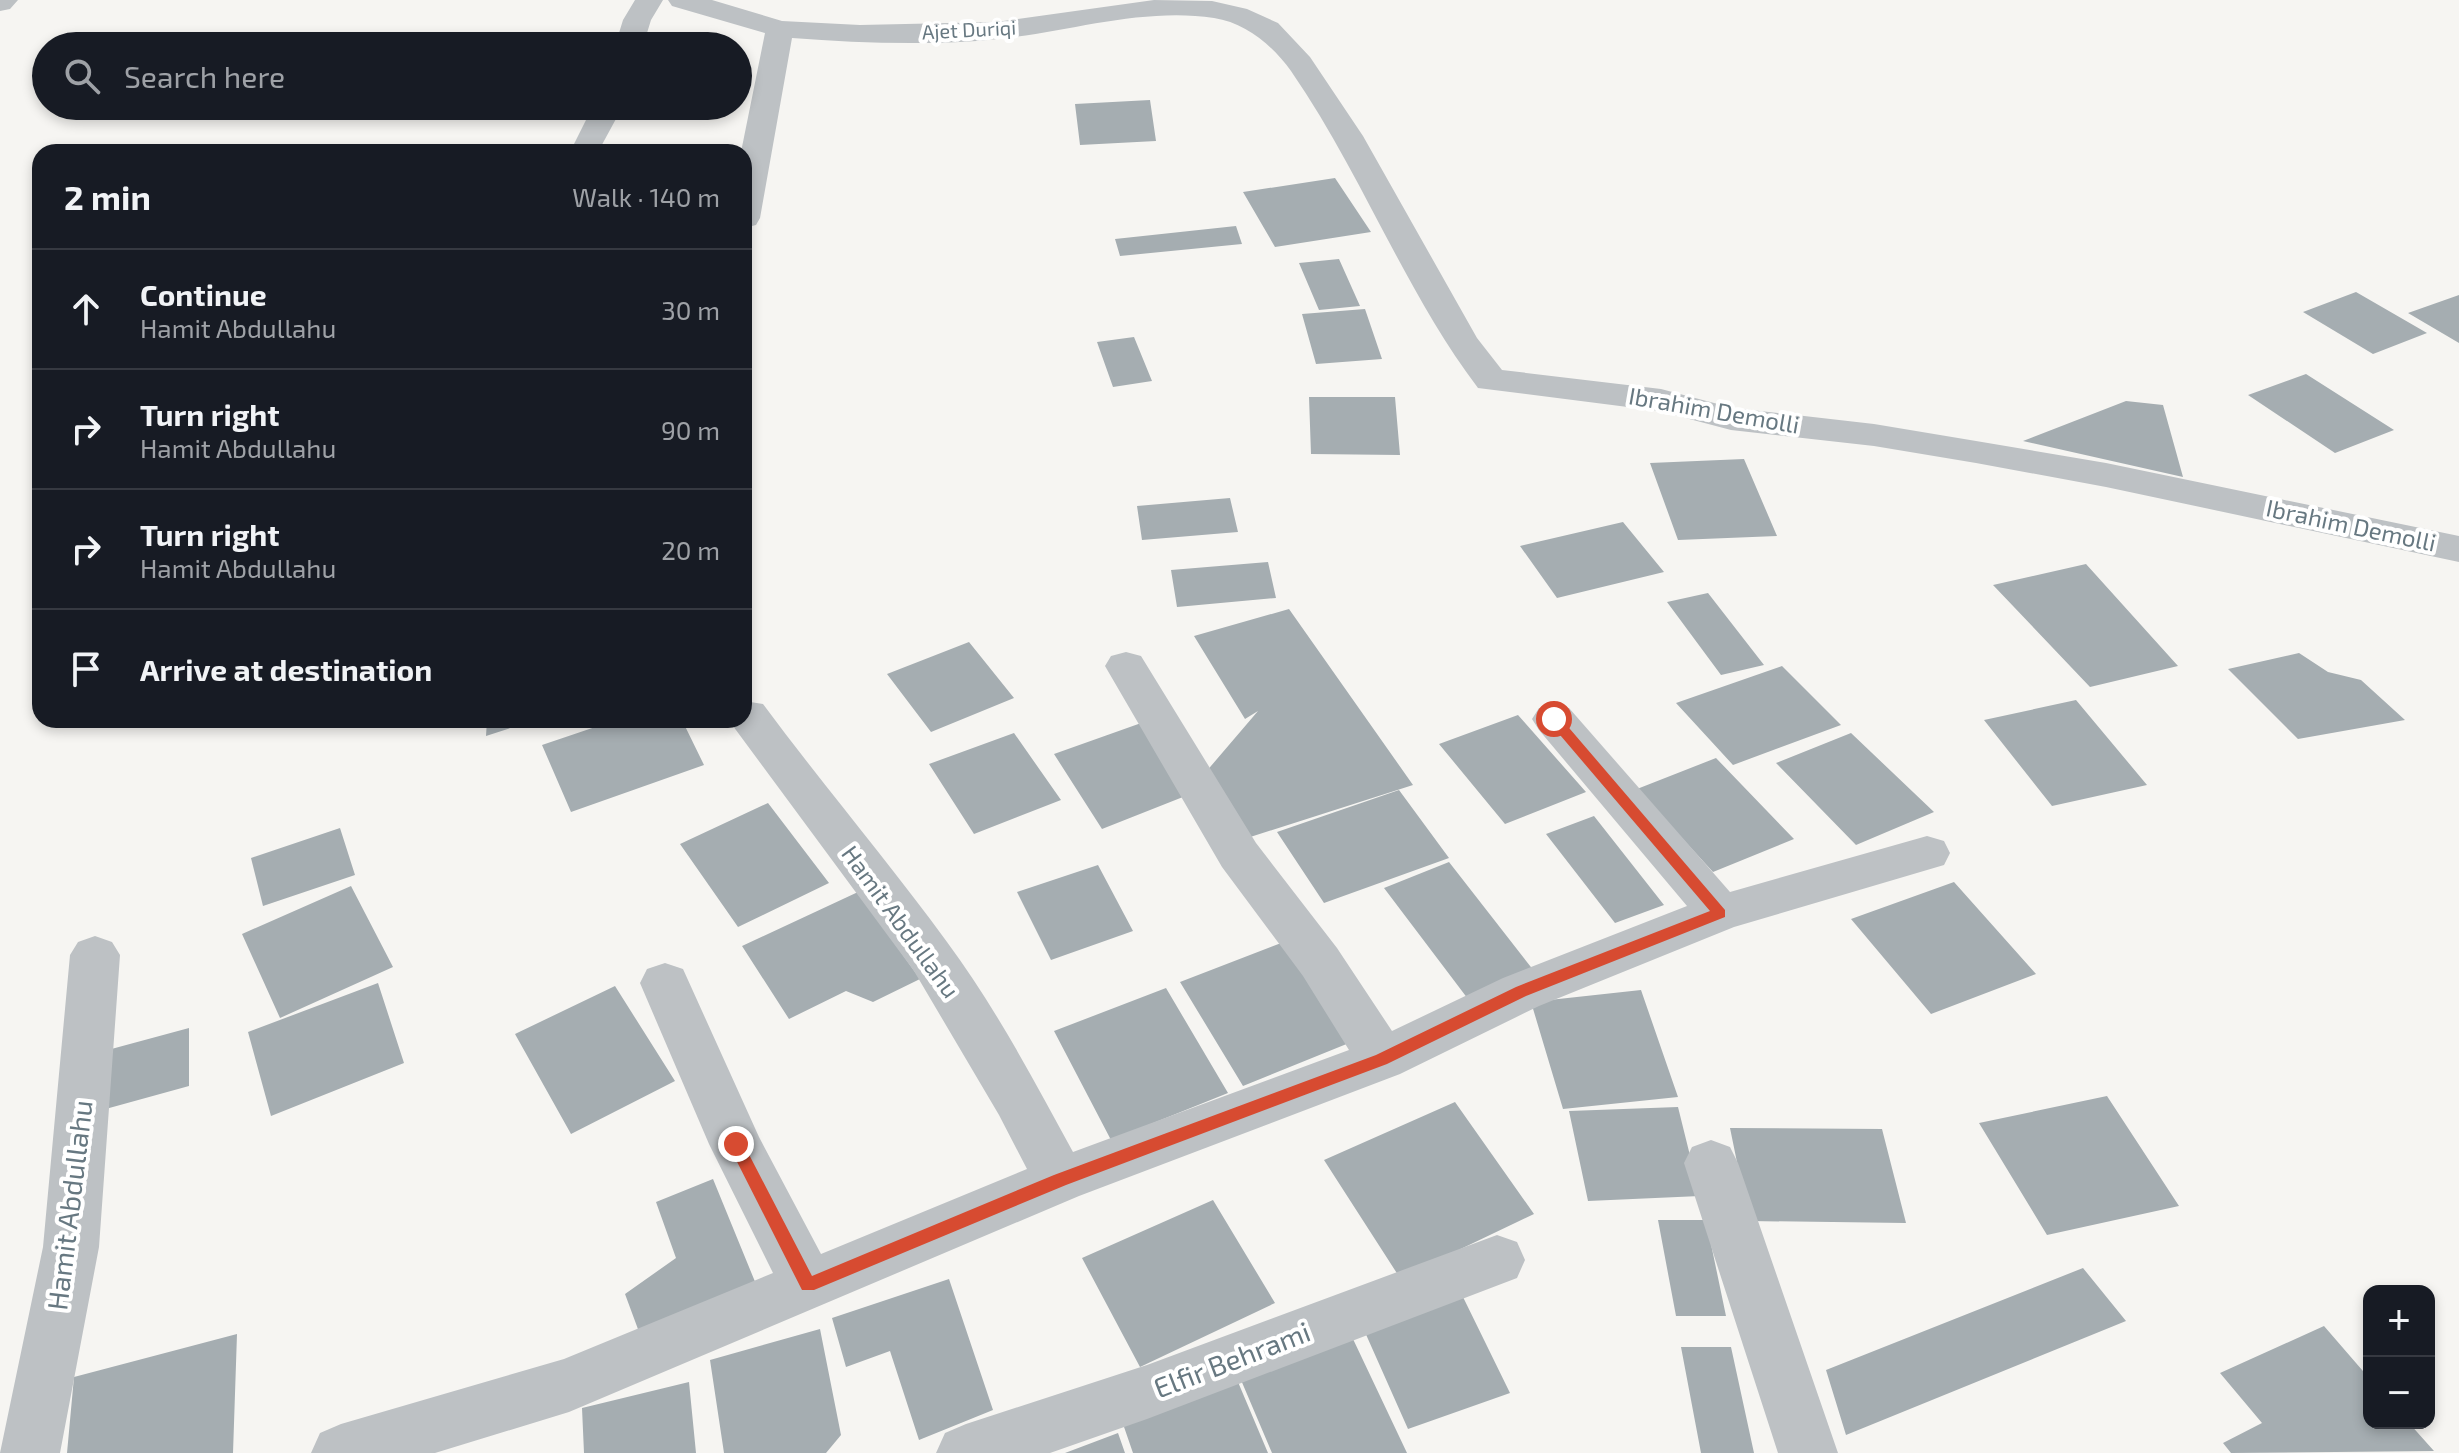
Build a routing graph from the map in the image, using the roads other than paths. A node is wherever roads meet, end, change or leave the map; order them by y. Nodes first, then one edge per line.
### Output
1 (649, 0) edge
2 (696, 2) edge
3 (1155, 4) edge
4 (780, 29) junction
5 (633, 32) edge
6 (600, 120) edge
7 (587, 144) edge
8 (752, 176) edge
9 (2459, 549) edge
10 (1126, 666) dead end
11 (1554, 719) dead end
12 (752, 721) edge
13 (1927, 853) dead end
14 (1720, 913) junction
15 (95, 955) dead end
16 (665, 983) dead end
17 (1382, 1059) junction
18 (1711, 1163) dead end
19 (1060, 1180) junction
20 (1497, 1260) dead end
21 (808, 1285) junction
22 (30, 1453) edge
23 (341, 1453) edge
24 (966, 1453) edge
25 (1808, 1453) edge

1 - 5 street
2 - 4 street, Ajet Duriqi
3 - 4 street, Ajet Duriqi
3 - 9 street, Ibrahim Demolli
4 - 8 street
6 - 7 street
10 - 17 street
11 - 14 street
12 - 19 street, Hamit Abdullahu
13 - 14 street
14 - 17 street
15 - 22 street, Hamit Abdullahu
16 - 21 street
17 - 19 street
18 - 25 street
19 - 21 street
20 - 24 street, Elfir Behrami
21 - 23 street

